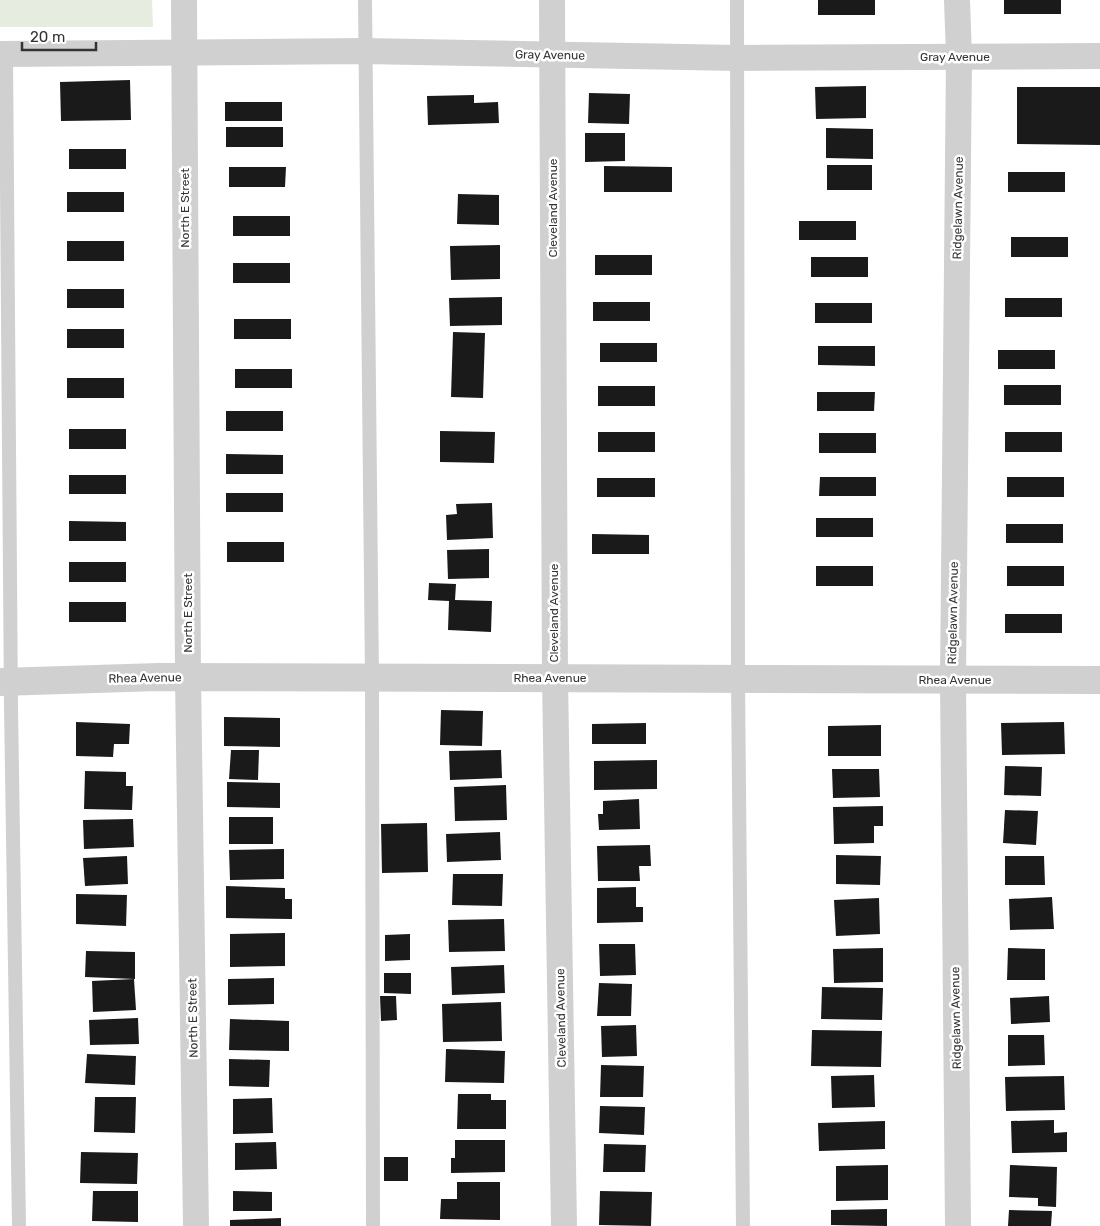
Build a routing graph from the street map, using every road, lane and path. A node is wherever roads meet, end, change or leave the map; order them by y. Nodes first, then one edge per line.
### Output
1 (184, 0) edge
2 (365, 0) edge
3 (552, 0) edge
4 (737, 0) edge
5 (957, 0) edge
6 (364, 51) junction
7 (185, 52) junction
8 (3, 54) edge
9 (552, 55) junction
10 (1100, 56) edge
11 (959, 57) junction
12 (738, 58) junction
13 (188, 677) junction
14 (372, 678) junction
15 (555, 678) junction
16 (738, 678) junction
17 (953, 680) junction
18 (1100, 680) edge
19 (6, 682) edge
20 (19, 1226) edge
21 (196, 1226) edge
22 (373, 1226) edge
23 (564, 1226) edge
24 (743, 1226) edge
25 (958, 1226) edge

1 - 7 street, North E Street
2 - 6 lane
3 - 9 street, Cleveland Avenue
4 - 12 lane
5 - 11 street, Ridgelawn Avenue
6 - 7 street, Gray Avenue
6 - 9 street, Gray Avenue
6 - 14 lane
7 - 8 street, Gray Avenue
7 - 13 street, North E Street
8 - 19 lane
9 - 12 street, Gray Avenue
9 - 15 street, Cleveland Avenue
10 - 11 street, Gray Avenue
11 - 12 street, Gray Avenue
11 - 17 street, Ridgelawn Avenue
12 - 16 lane
13 - 14 street, Rhea Avenue
13 - 19 street, Rhea Avenue
13 - 21 street, North E Street
14 - 15 street, Rhea Avenue
14 - 22 lane
15 - 16 street, Rhea Avenue
15 - 23 street, Cleveland Avenue
16 - 17 street, Rhea Avenue
16 - 24 lane
17 - 18 street, Rhea Avenue
17 - 25 street, Ridgelawn Avenue
19 - 20 lane

